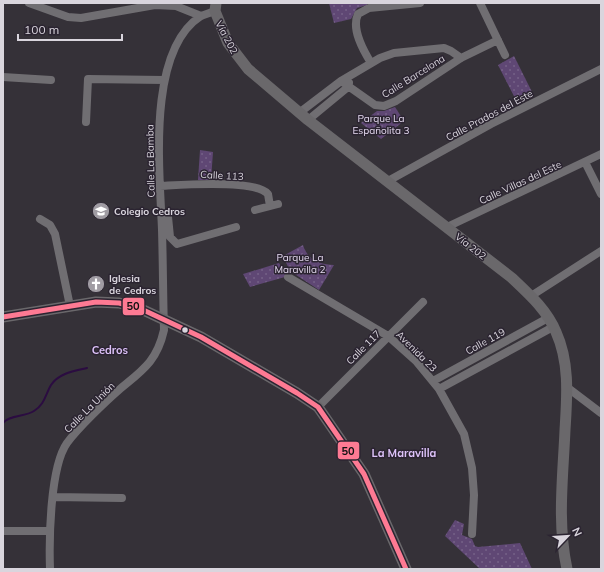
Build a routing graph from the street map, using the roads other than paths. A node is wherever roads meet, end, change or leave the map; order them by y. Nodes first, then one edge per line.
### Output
1 (29, 3) edge
2 (420, 3) edge
3 (480, 3) edge
4 (215, 7) edge
5 (201, 16) junction
6 (498, 40) junction
7 (505, 56) dead end
8 (461, 58) junction
9 (371, 63) junction
10 (601, 69) edge
11 (3, 77) edge
12 (51, 80) dead end
13 (164, 80) junction
14 (344, 84) junction
15 (299, 113) junction
16 (308, 120) junction
17 (86, 122) dead end
18 (601, 154) edge
19 (585, 162) junction
20 (388, 181) junction
21 (160, 186) junction
22 (601, 194) edge
23 (255, 210) dead end
24 (161, 215) junction
25 (40, 219) dead end
26 (236, 227) dead end
27 (447, 227) junction
28 (601, 250) edge
29 (288, 277) dead end
30 (531, 296) junction
31 (423, 302) dead end
32 (70, 306) junction
33 (3, 317) edge
34 (163, 318) junction
35 (550, 322) junction
36 (388, 336) junction
37 (433, 381) junction
38 (568, 388) junction
39 (439, 389) junction
40 (318, 407) junction
41 (601, 413) edge
42 (54, 497) junction
43 (122, 498) dead end
44 (3, 531) edge
45 (49, 531) junction
46 (472, 534) dead end
47 (50, 569) edge
48 (406, 569) edge
49 (567, 569) edge

1 - 5 street
2 - 9 street
3 - 6 street
4 - 5 street
4 - 15 main road, Vía 202
5 - 13 street, Calle La Bamba
6 - 7 street
6 - 8 street, Calle Barcelona
8 - 9 street
8 - 14 street, Calle Barcelona
9 - 14 street
10 - 20 street, Calle Prados del Este
11 - 12 street
13 - 17 street
13 - 21 street, Calle La Bamba
14 - 15 street
14 - 16 street
15 - 16 main road, Vía 202
16 - 20 main road, Vía 202
18 - 19 street, Calle Villas del Este
19 - 22 street
19 - 27 street, Calle Villas del Este
20 - 27 main road, Vía 202
21 - 23 street, Calle 113
21 - 24 street, Calle La Bamba
24 - 26 street
24 - 34 street, Calle La Bamba
25 - 32 street
27 - 30 main road, Vía 202
28 - 30 street
29 - 36 street, Avenida 23
30 - 35 main road, Vía 202
31 - 36 street, Calle 117
32 - 33 main road
32 - 34 main road
34 - 40 main road
34 - 42 street, Calle La Unión
35 - 37 street, Calle 119
35 - 38 main road, Vía 202
35 - 39 street, Calle 119
36 - 37 street, Avenida 23
36 - 40 street, Calle 117
37 - 39 street, Avenida 23
38 - 41 street
38 - 49 main road, Vía 202
39 - 46 street, Avenida 23
40 - 48 main road
42 - 43 street
42 - 45 street, Calle La Unión
44 - 45 street
45 - 47 street, Calle La Unión

